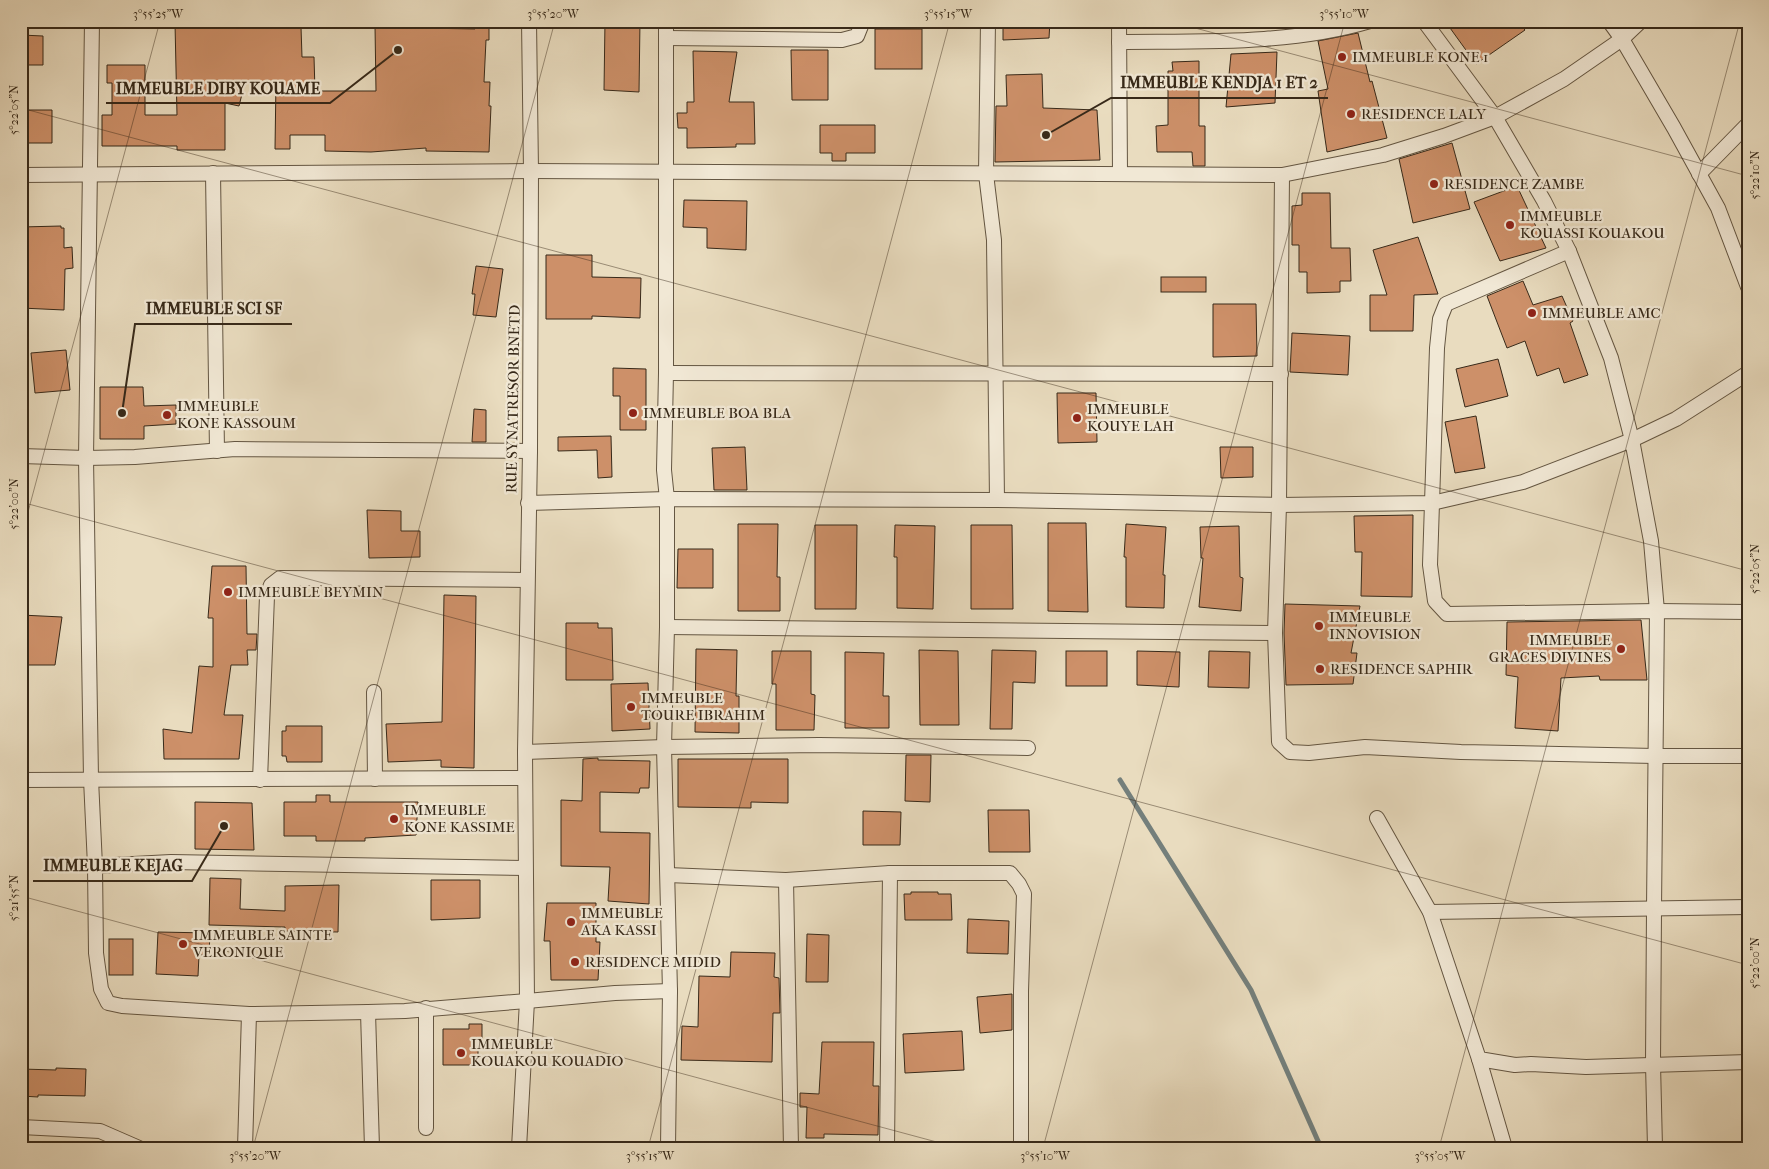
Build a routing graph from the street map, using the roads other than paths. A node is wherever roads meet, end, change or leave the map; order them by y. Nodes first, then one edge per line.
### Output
1 (92, 21) edge
2 (529, 21) edge
3 (666, 21) edge
4 (863, 21) edge
5 (988, 21) edge
6 (1119, 21) edge
7 (1370, 21) edge
8 (1424, 21) edge
9 (1609, 21) edge
10 (1641, 21) edge
11 (666, 38) junction
12 (1622, 39) junction
13 (1119, 42) junction
14 (1495, 118) junction
15 (1748, 124) edge
16 (531, 172) junction
17 (212, 173) junction
18 (666, 173) junction
19 (986, 174) junction
20 (1120, 174) junction
21 (1699, 174) junction
22 (21, 175) edge
23 (89, 175) junction
24 (1282, 175) junction
25 (1569, 251) junction
26 (1748, 287) edge
27 (666, 373) junction
28 (1748, 373) edge
29 (997, 374) junction
30 (1280, 374) junction
31 (1632, 440) junction
32 (216, 451) junction
33 (530, 451) junction
34 (21, 456) edge
35 (86, 458) junction
36 (667, 499) junction
37 (997, 500) junction
38 (1432, 502) junction
39 (528, 503) junction
40 (1279, 505) junction
41 (527, 580) junction
42 (1657, 611) junction
43 (1748, 612) edge
44 (667, 627) junction
45 (1275, 633) junction
46 (374, 692) dead end
47 (664, 747) junction
48 (1028, 748) dead end
49 (525, 752) junction
50 (1655, 756) junction
51 (1748, 756) edge
52 (526, 778) junction
53 (91, 779) junction
54 (375, 779) junction
55 (21, 780) edge
56 (260, 780) junction
57 (1377, 818) dead end
58 (95, 866) junction
59 (525, 868) junction
60 (890, 873) junction
61 (668, 876) junction
62 (786, 880) junction
63 (1748, 907) edge
64 (1654, 909) junction
65 (1430, 912) junction
66 (670, 991) junction
67 (526, 1001) junction
68 (426, 1008) junction
69 (368, 1012) junction
70 (249, 1014) junction
71 (1479, 1059) junction
72 (1748, 1062) edge
73 (1653, 1064) junction
74 (21, 1127) edge
75 (426, 1128) dead end
76 (138, 1148) edge
77 (245, 1148) edge
78 (372, 1148) edge
79 (519, 1148) edge
80 (668, 1148) edge
81 (791, 1148) edge
82 (887, 1148) edge
83 (1021, 1148) edge
84 (1505, 1148) edge
85 (1655, 1148) edge

1 - 23 street
2 - 16 street, RUE SYNATRESOR BNETD
3 - 11 street
4 - 11 street
5 - 19 street
6 - 13 street
7 - 13 street
8 - 14 street
9 - 12 street
10 - 12 street
11 - 18 street
12 - 14 street
12 - 21 street
13 - 20 street
14 - 24 street
14 - 25 street
15 - 21 street
16 - 17 street
16 - 18 street
16 - 33 street, RUE SYNATRESOR BNETD
17 - 23 street
17 - 32 street
18 - 19 street
18 - 27 street
19 - 20 street
19 - 29 street
20 - 24 street
21 - 26 street
22 - 23 street
23 - 35 street
24 - 30 street
25 - 31 street
25 - 38 street
27 - 29 street
27 - 36 street
28 - 31 street
29 - 30 street
29 - 37 street
30 - 40 street
31 - 38 street
31 - 42 street
32 - 33 street
32 - 35 street
33 - 39 street, RUE SYNATRESOR BNETD
34 - 35 street
35 - 53 street
36 - 37 street
36 - 39 street
36 - 44 street
37 - 40 street
38 - 40 street
38 - 42 street
39 - 41 street, RUE SYNATRESOR BNETD
40 - 45 street
41 - 49 street, RUE SYNATRESOR BNETD
41 - 56 street
42 - 43 street
42 - 50 street
44 - 45 street
44 - 47 street
45 - 50 street
46 - 54 street
47 - 48 street
47 - 49 street
47 - 61 street
49 - 52 street, RUE SYNATRESOR BNETD
50 - 51 street
50 - 64 street
52 - 54 street
52 - 59 street, RUE SYNATRESOR BNETD
53 - 55 street
53 - 56 street
53 - 58 street
54 - 56 street
57 - 65 street
58 - 59 street
58 - 70 street
59 - 67 street, RUE SYNATRESOR BNETD
60 - 62 street
60 - 82 street
60 - 83 street
61 - 62 street
61 - 66 street
62 - 81 street
63 - 64 street
64 - 65 street
64 - 73 street
65 - 71 street
66 - 67 street
66 - 80 street
67 - 68 street
67 - 79 street, RUE SYNATRESOR BNETD
68 - 69 street
68 - 75 street
69 - 70 street
69 - 78 street
70 - 77 street
71 - 73 street
71 - 84 street
72 - 73 street
73 - 85 street
74 - 76 street

